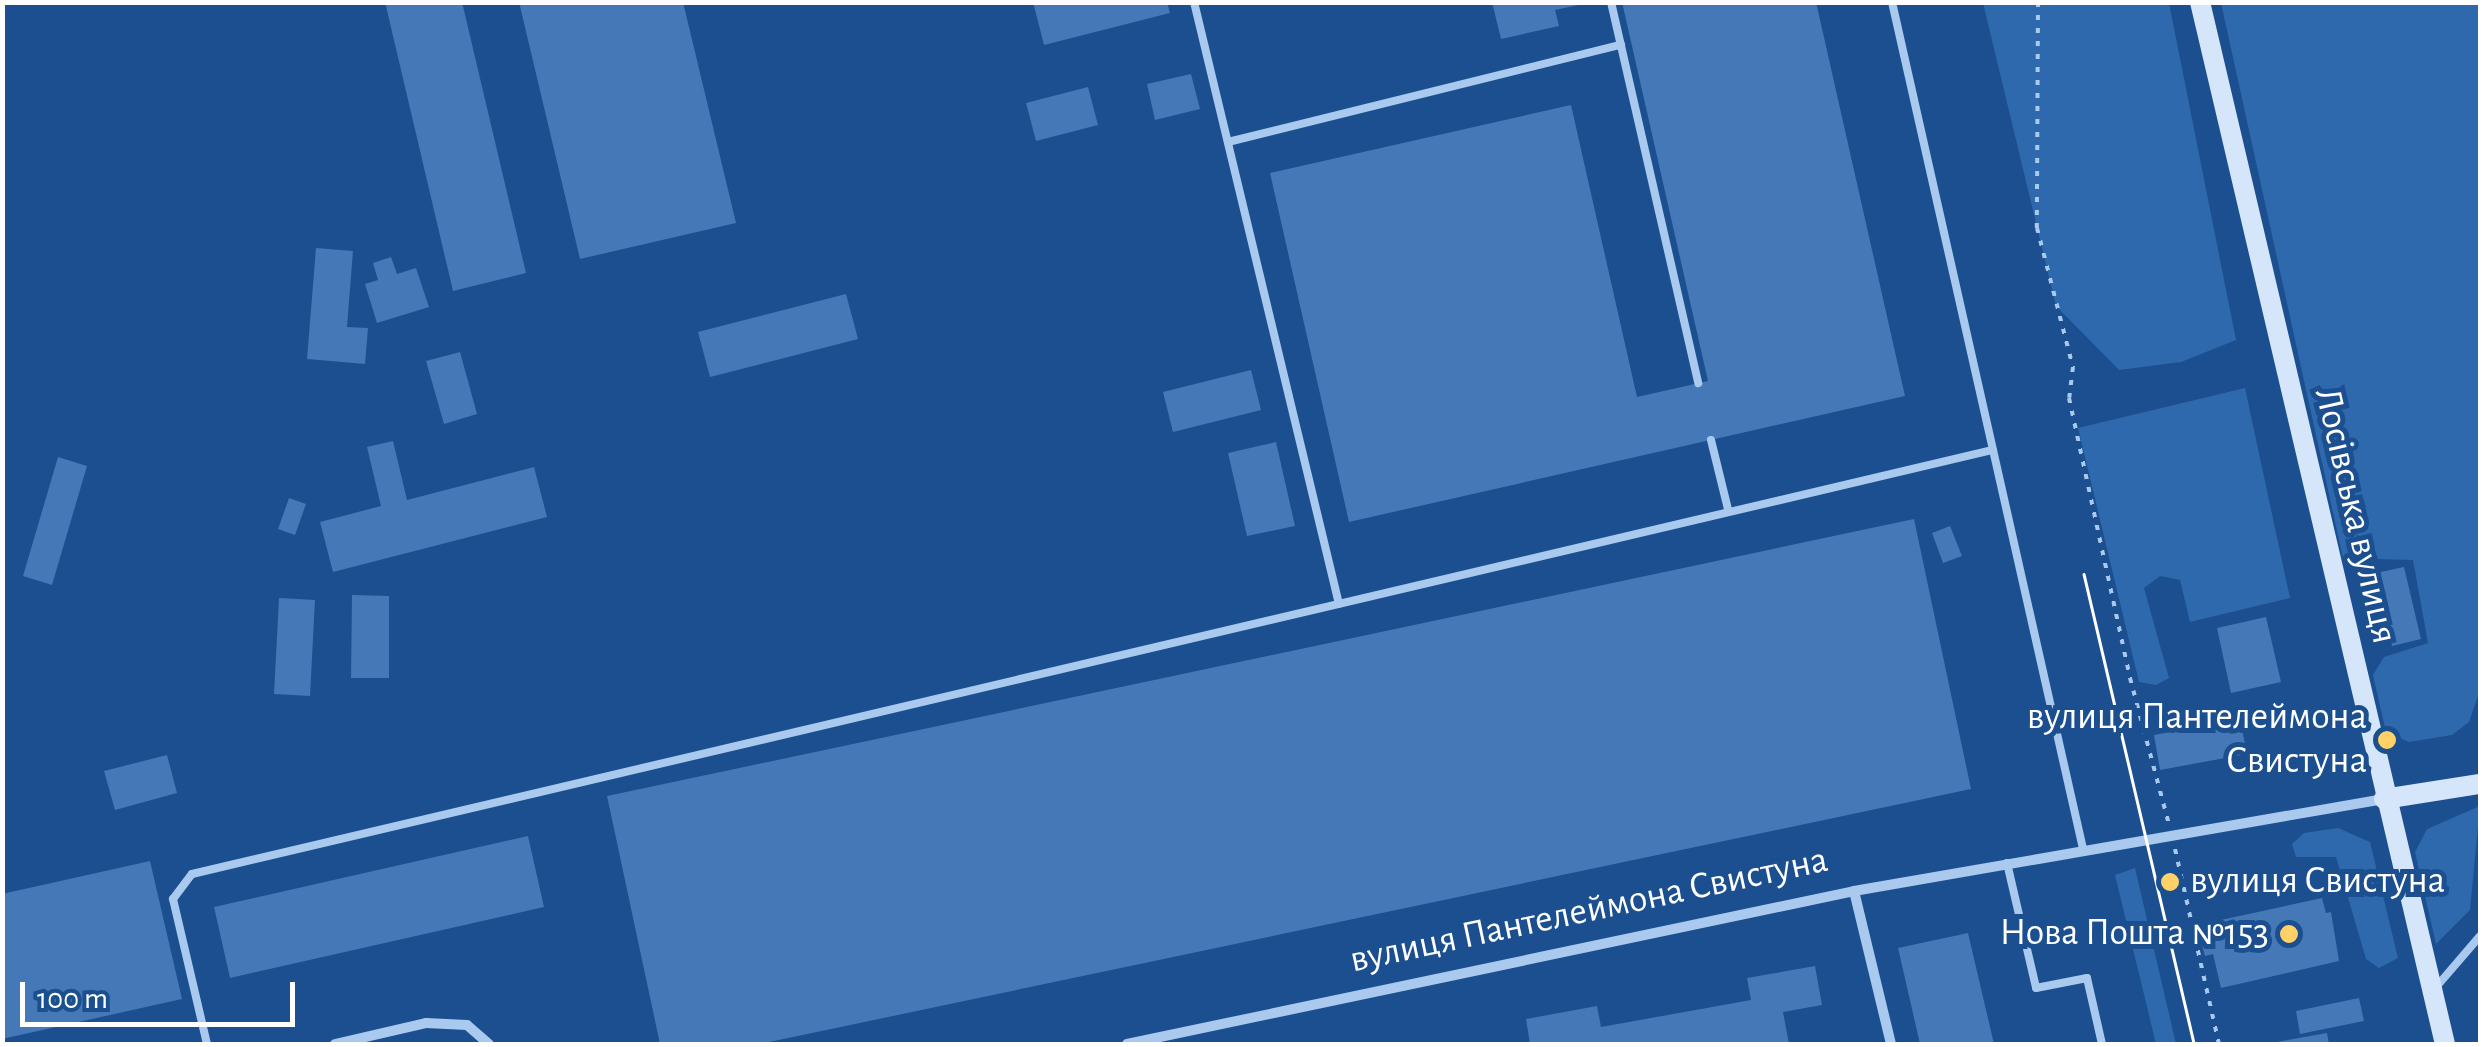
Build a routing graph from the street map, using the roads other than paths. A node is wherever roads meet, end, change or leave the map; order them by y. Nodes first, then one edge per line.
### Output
1 (1194, 2) edge
2 (1611, 2) edge
3 (1892, 2) edge
4 (2200, 2) edge
5 (1621, 45) junction
6 (1228, 142) junction
7 (1698, 383) dead end
8 (1711, 440) dead end
9 (1993, 450) junction
10 (1728, 509) dead end
11 (1338, 604) junction
12 (2480, 784) edge
13 (2384, 800) junction
14 (2082, 849) junction
15 (2008, 863) junction
16 (1854, 891) junction
17 (2480, 936) edge
18 (2434, 990) junction
19 (208, 1044) edge
20 (335, 1044) edge
21 (489, 1044) edge
22 (1128, 1044) edge
23 (1891, 1044) edge
24 (2102, 1044) edge
25 (2445, 1044) edge

1 - 6 lane
2 - 5 lane
3 - 9 lane
4 - 13 main road, Лосівська вулиця
5 - 6 lane
5 - 7 lane
6 - 11 lane
8 - 10 lane
9 - 11 lane
9 - 14 lane
11 - 19 lane
12 - 13 main road, вулиця Пантелеймона Свистуна
13 - 14 street, вулиця Пантелеймона Свистуна
13 - 18 main road, Лосівська вулиця
14 - 15 street, вулиця Пантелеймона Свистуна
15 - 16 street, вулиця Пантелеймона Свистуна
15 - 24 lane
16 - 22 street, вулиця Пантелеймона Свистуна
16 - 23 street
17 - 18 lane
18 - 25 main road, Лосівська вулиця
20 - 21 street

